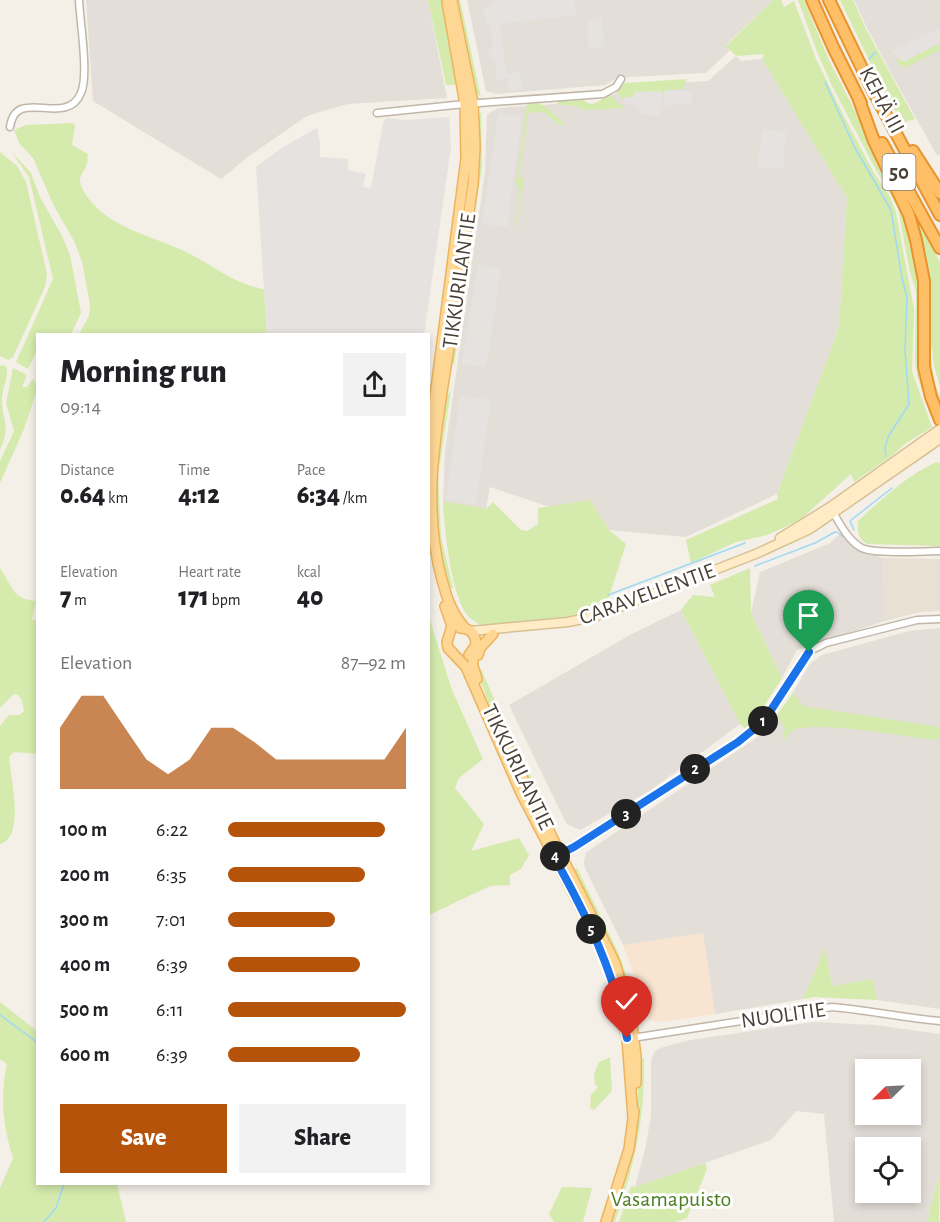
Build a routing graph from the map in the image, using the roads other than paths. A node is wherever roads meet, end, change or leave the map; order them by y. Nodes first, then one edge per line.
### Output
1 (79, 0) edge
2 (446, 0) edge
3 (452, 0) edge
4 (812, 0) edge
5 (829, 0) edge
6 (621, 79) dead end
7 (858, 97) junction
8 (878, 102) junction
9 (469, 104) junction
10 (377, 113) dead end
11 (10, 127) dead end
12 (940, 193) edge
13 (940, 215) edge
14 (940, 248) edge
15 (940, 420) edge
16 (940, 429) edge
17 (430, 435) edge
18 (940, 439) edge
19 (832, 510) junction
20 (940, 551) edge
21 (430, 552) edge
22 (940, 619) edge
23 (513, 626) junction
24 (468, 630) junction
25 (450, 634) junction
26 (493, 634) junction
27 (475, 649) junction
28 (457, 657) junction
29 (475, 672) junction
30 (557, 855) junction
31 (940, 1021) edge
32 (630, 1038) junction
33 (606, 1222) edge

1 - 11 street
2 - 9 main road, TIKKURILANTIE
3 - 9 main road, TIKKURILANTIE
4 - 7 highway, KEHÄ III / 50
5 - 8 highway, KEHÄ III / 50
6 - 9 street
7 - 14 highway, KEHÄ III / 50
7 - 15 highway
8 - 12 highway
8 - 13 highway, KEHÄ III / 50
9 - 10 street
9 - 17 main road, TIKKURILANTIE
9 - 24 main road, TIKKURILANTIE
16 - 19 main road, CARAVELLENTIE
18 - 19 main road, CARAVELLENTIE
19 - 20 street
19 - 23 main road, CARAVELLENTIE
21 - 25 main road
22 - 30 street
23 - 24 main road, CARAVELLENTIE
23 - 26 main road, CARAVELLENTIE
24 - 25 main road
24 - 27 main road
25 - 28 main road
26 - 27 main road, CARAVELLENTIE
26 - 29 main road
27 - 28 main road
27 - 29 main road, TIKKURILANTIE
28 - 30 main road, TIKKURILANTIE
29 - 30 main road, TIKKURILANTIE
30 - 32 main road, TIKKURILANTIE
31 - 32 street, NUOLITIE
32 - 33 main road, TIKKURILANTIE

